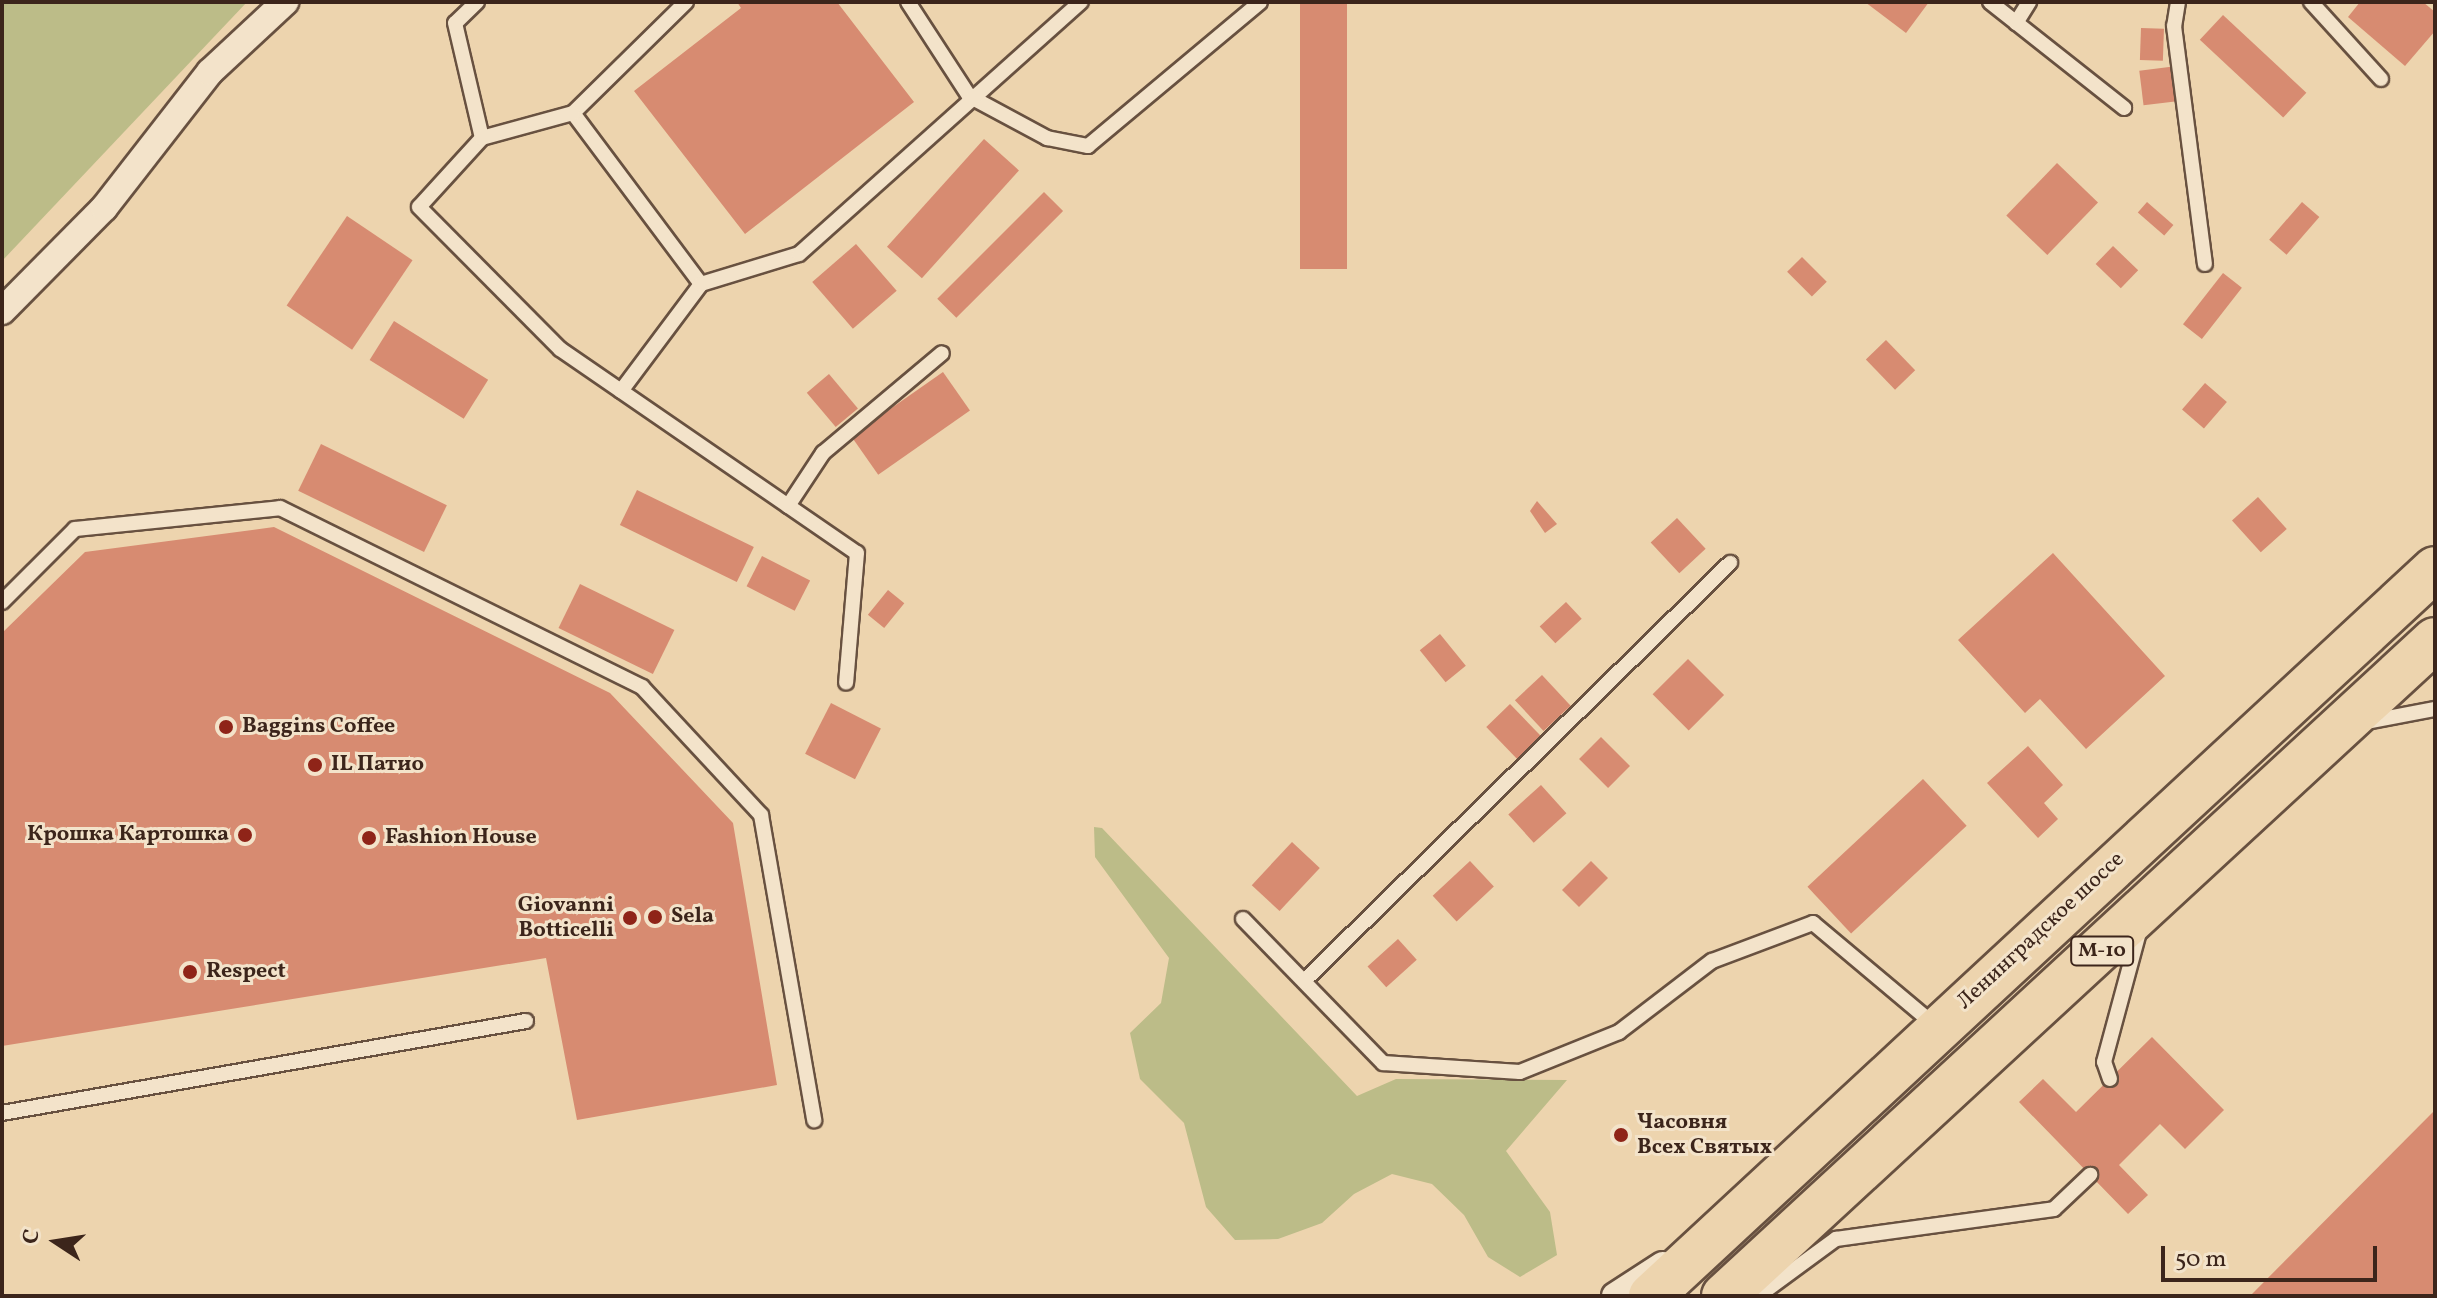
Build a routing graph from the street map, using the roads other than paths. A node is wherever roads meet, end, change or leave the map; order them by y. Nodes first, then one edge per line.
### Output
1 (285, 2) edge
2 (477, 2) edge
3 (686, 2) edge
4 (908, 2) edge
5 (1081, 2) edge
6 (1260, 2) edge
7 (1990, 2) edge
8 (2029, 2) edge
9 (2178, 2) edge
10 (2311, 2) edge
11 (2016, 23) junction
12 (2381, 79) dead end
13 (969, 96) junction
14 (2124, 108) dead end
15 (573, 113) junction
16 (482, 138) junction
17 (2205, 264) dead end
18 (701, 284) junction
19 (2, 311) edge
20 (942, 353) dead end
21 (621, 391) junction
22 (788, 506) junction
23 (1730, 563) dead end
24 (2435, 569) edge
25 (2, 602) edge
26 (2435, 640) edge
27 (846, 683) dead end
28 (2435, 709) edge
29 (2346, 726) junction
30 (2151, 907) junction
31 (1243, 919) dead end
32 (1304, 981) junction
33 (526, 1021) dead end
34 (1937, 1027) junction
35 (2110, 1079) dead end
36 (2, 1113) edge
37 (814, 1120) dead end
38 (2090, 1175) dead end
39 (1733, 1219) junction
40 (1615, 1296) edge
41 (1651, 1296) edge
42 (1724, 1296) edge
43 (1758, 1296) edge

1 - 19 street
2 - 16 lane
3 - 15 lane
4 - 13 lane
5 - 13 lane
6 - 13 lane
7 - 11 lane
8 - 11 lane
9 - 17 lane
10 - 12 lane
11 - 14 lane
13 - 18 lane
15 - 16 lane
15 - 18 lane
16 - 21 lane
18 - 21 lane
20 - 22 lane
21 - 22 lane
22 - 27 lane
23 - 32 lane
24 - 34 highway, Ленинградское шоссе / М-10
25 - 37 lane
26 - 29 highway, М-10
28 - 29 lane
29 - 30 highway, М-10
30 - 35 lane
30 - 42 highway, М-10
31 - 32 lane
32 - 34 lane
33 - 36 lane
34 - 39 highway, Ленинградское шоссе / М-10
38 - 43 lane
39 - 40 street
39 - 41 highway, Ленинградское шоссе / М-10

